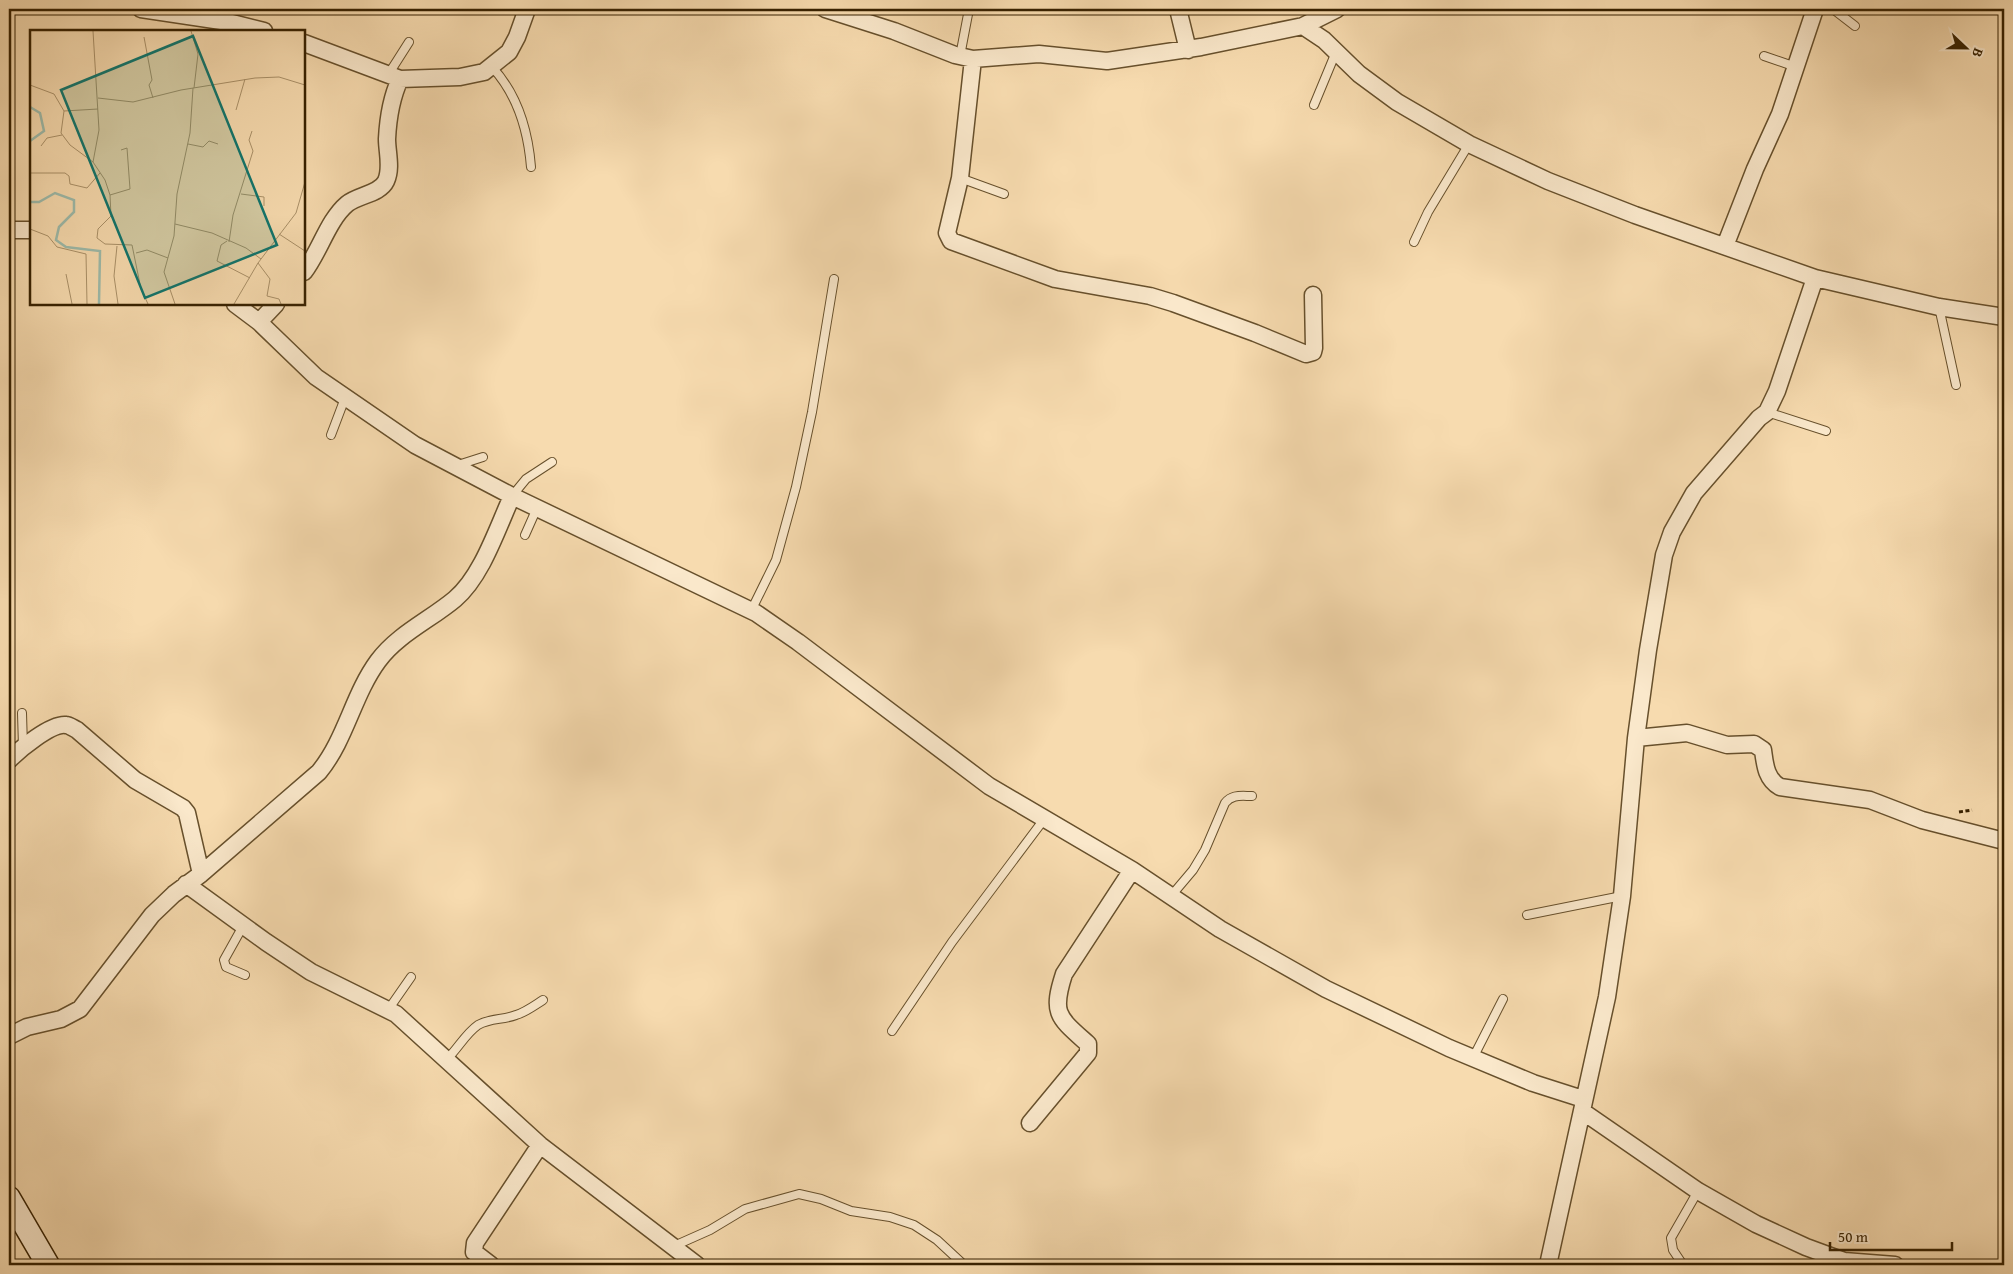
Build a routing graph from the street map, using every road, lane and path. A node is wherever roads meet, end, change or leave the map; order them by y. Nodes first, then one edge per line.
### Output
1 (141, 9) edge
2 (527, 9) edge
3 (824, 9) edge
4 (969, 9) edge
5 (1178, 9) edge
6 (1337, 9) edge
7 (1815, 9) edge
8 (1833, 9) edge
9 (1303, 26) junction
10 (1855, 26) dead end
11 (260, 30) edge
12 (409, 42) dead end
13 (305, 43) edge
14 (1188, 50) junction
15 (1336, 52) junction
16 (1764, 56) dead end
17 (966, 58) junction
18 (492, 67) junction
19 (1796, 67) junction
20 (394, 77) junction
21 (1314, 105) dead end
22 (1469, 144) junction
23 (531, 167) dead end
24 (960, 178) junction
25 (1004, 194) dead end
26 (9, 230) edge
27 (30, 230) edge
28 (1414, 242) dead end
29 (1725, 246) junction
30 (305, 271) edge
31 (1815, 278) junction
32 (834, 279) dead end
33 (1313, 295) dead end
34 (236, 305) edge
35 (275, 305) edge
36 (1939, 307) junction
37 (2004, 317) edge
38 (259, 322) junction
39 (1956, 385) dead end
40 (345, 398) junction
41 (1767, 412) junction
42 (1826, 431) dead end
43 (331, 435) dead end
44 (484, 457) dead end
45 (552, 462) dead end
46 (454, 466) junction
47 (512, 496) junction
48 (537, 508) junction
49 (525, 535) dead end
50 (751, 611) junction
51 (22, 713) dead end
52 (1636, 738) junction
53 (23, 747) junction
54 (9, 760) edge
55 (1252, 796) dead end
56 (1045, 818) junction
57 (2004, 841) edge
58 (1132, 870) junction
59 (202, 874) junction
60 (186, 884) junction
61 (1171, 896) junction
62 (1622, 896) junction
63 (1527, 915) dead end
64 (243, 926) junction
65 (245, 975) dead end
66 (411, 977) dead end
67 (1503, 999) dead end
68 (543, 1000) dead end
69 (388, 1010) junction
70 (892, 1031) dead end
71 (9, 1036) edge
72 (1473, 1058) junction
73 (446, 1060) junction
74 (1582, 1105) junction
75 (1030, 1124) dead end
76 (540, 1145) junction
77 (1698, 1191) junction
78 (9, 1198) edge
79 (674, 1246) junction
80 (1843, 1263) edge
81 (48, 1265) edge
82 (491, 1265) edge
83 (697, 1265) edge
84 (964, 1265) edge
85 (1548, 1265) edge
86 (1684, 1265) edge
87 (1894, 1265) edge

1 - 11 street
2 - 18 street
3 - 17 street
4 - 17 lane
5 - 14 street
6 - 9 street
7 - 19 street
8 - 10 lane
9 - 14 street
9 - 15 street
12 - 20 lane
13 - 20 street
14 - 17 street
15 - 21 lane
15 - 22 street
16 - 19 lane
17 - 24 street
18 - 20 street
18 - 23 lane
19 - 29 street
20 - 30 street
22 - 28 lane
22 - 29 street
24 - 25 lane
24 - 33 street
26 - 27 street
29 - 31 street
31 - 36 street
31 - 41 street
32 - 50 lane
34 - 38 street
35 - 38 street
36 - 37 street
36 - 39 lane
38 - 40 street
40 - 43 lane
40 - 46 street
41 - 42 lane
41 - 52 street
44 - 46 lane
45 - 47 lane
46 - 47 street
47 - 48 street
47 - 59 street
48 - 49 lane
48 - 50 street
50 - 56 street
51 - 53 lane
52 - 57 street
52 - 62 street
53 - 54 street
53 - 59 street
55 - 61 lane
56 - 58 street
56 - 70 lane
58 - 61 street
58 - 75 street
59 - 60 street
60 - 64 street
60 - 71 street
61 - 72 street
62 - 63 lane
62 - 74 street
64 - 65 lane
64 - 69 street
66 - 69 lane
67 - 72 lane
68 - 73 lane
69 - 73 street
72 - 74 street
73 - 76 street
74 - 77 street
74 - 85 street
76 - 79 street
76 - 82 street
77 - 80 street
77 - 86 lane
78 - 81 street
79 - 83 street
79 - 84 lane
80 - 87 street

